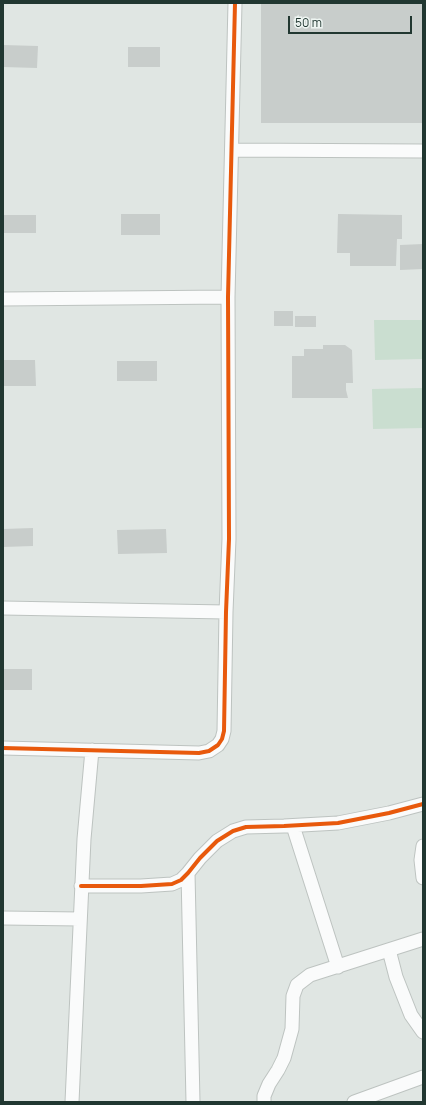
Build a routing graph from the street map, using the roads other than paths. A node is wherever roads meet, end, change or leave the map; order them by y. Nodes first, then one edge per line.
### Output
1 (235, 3) edge
2 (232, 150) junction
3 (423, 151) edge
4 (228, 297) junction
5 (3, 299) edge
6 (3, 608) edge
7 (226, 612) junction
8 (3, 748) edge
9 (92, 750) junction
10 (423, 804) edge
11 (293, 826) junction
12 (423, 846) edge
13 (188, 874) junction
14 (423, 878) edge
15 (81, 886) junction
16 (3, 918) edge
17 (80, 919) junction
18 (423, 939) edge
19 (389, 950) junction
20 (338, 966) junction
21 (423, 1032) edge
22 (423, 1077) edge
23 (72, 1102) edge
24 (193, 1102) edge
25 (264, 1102) edge
26 (354, 1102) edge

1 - 2 street
2 - 3 street
2 - 4 street
4 - 5 street
4 - 7 street
6 - 7 street
7 - 9 street
8 - 9 street
9 - 15 street
10 - 11 street
11 - 13 street
11 - 20 street
12 - 14 street
13 - 15 street
13 - 24 street
15 - 17 street
16 - 17 street
17 - 23 street
18 - 19 street
19 - 20 street
19 - 21 street
20 - 25 street
22 - 26 street

